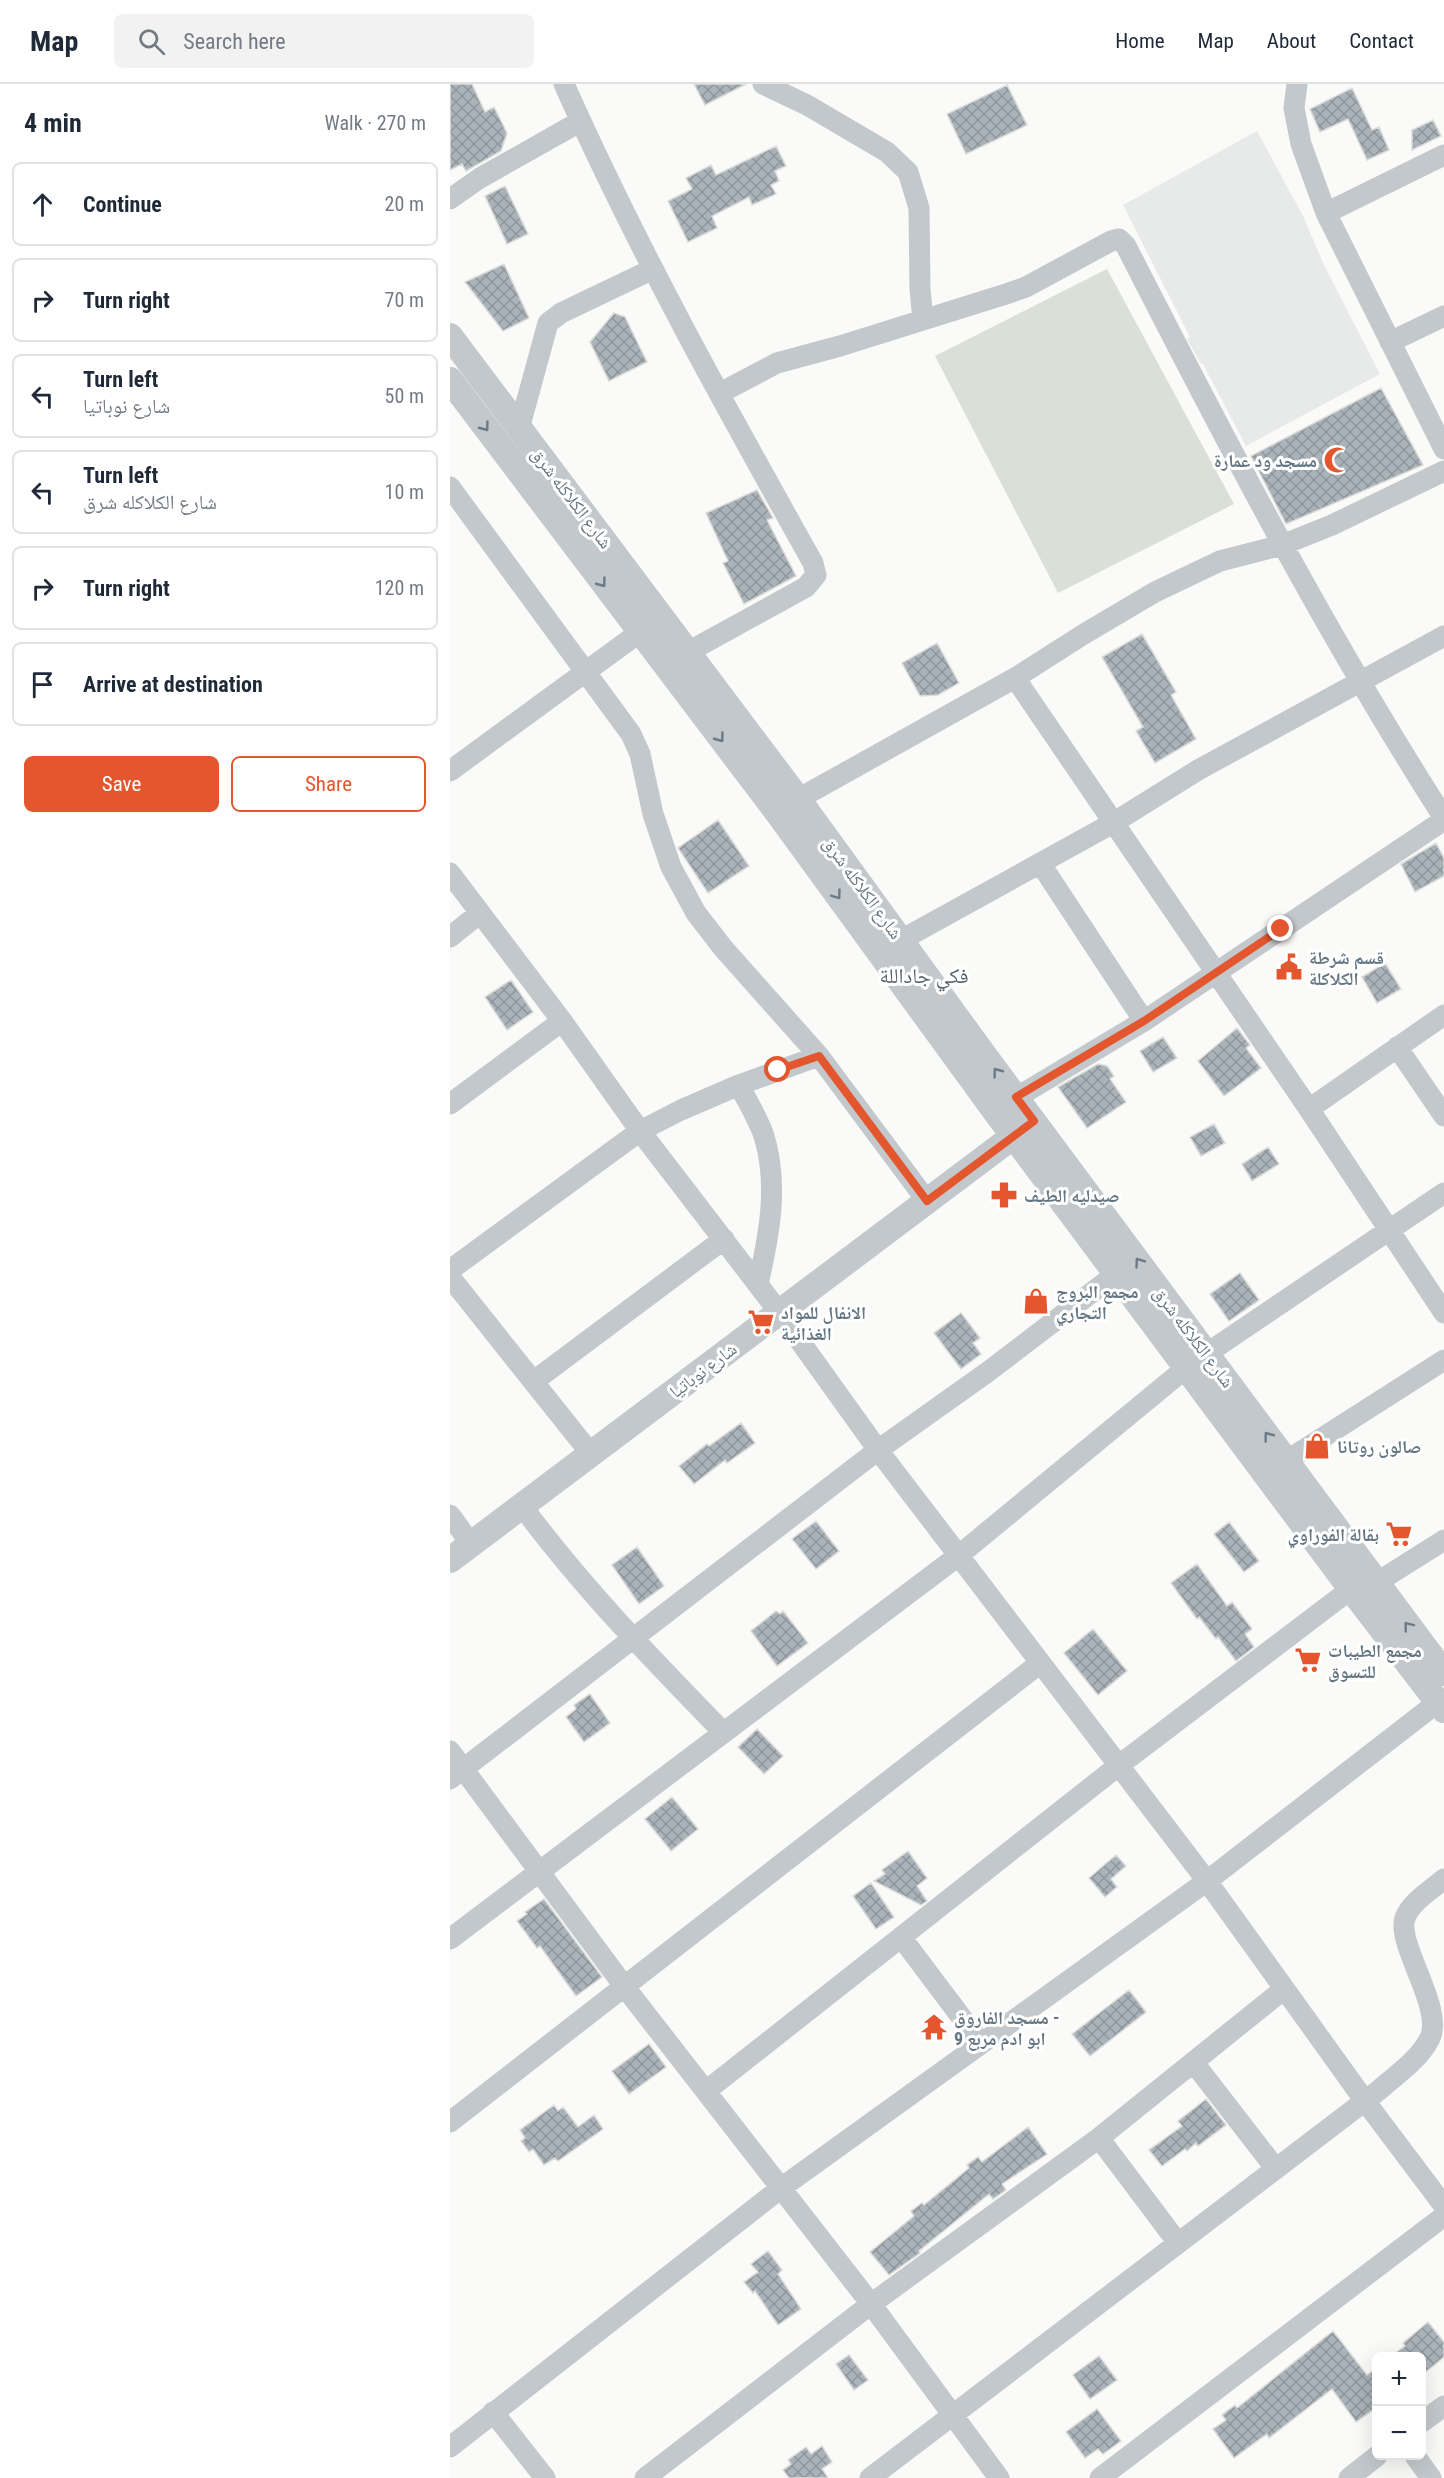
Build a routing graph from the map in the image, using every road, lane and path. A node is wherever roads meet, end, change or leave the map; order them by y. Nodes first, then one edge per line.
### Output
1 (564, 84) edge
2 (764, 84) edge
3 (1297, 84) edge
4 (581, 121) junction
5 (1444, 155) edge
6 (450, 199) edge
7 (1326, 213) junction
8 (653, 269) junction
9 (1444, 316) edge
10 (923, 320) junction
11 (450, 336) edge
12 (1390, 342) junction
13 (450, 380) edge
14 (720, 393) junction
15 (519, 429) junction
16 (1444, 449) edge
17 (1444, 471) edge
18 (450, 487) edge
19 (1282, 545) junction
20 (640, 632) junction
21 (1444, 636) edge
22 (688, 651) junction
23 (584, 671) junction
24 (1015, 678) junction
25 (1361, 682) junction
26 (450, 771) edge
27 (1438, 796) edge
28 (798, 799) junction
29 (1444, 819) edge
30 (1113, 823) junction
31 (1040, 863) junction
32 (450, 873) edge
33 (480, 913) junction
34 (450, 937) edge
35 (901, 940) junction
36 (1217, 974) junction
37 (1444, 1015) edge
38 (562, 1021) junction
39 (1144, 1021) junction
40 (1397, 1047) junction
41 (819, 1056) junction
42 (740, 1085) junction
43 (1016, 1097) junction
44 (450, 1104) edge
45 (1309, 1108) junction
46 (995, 1111) junction
47 (1444, 1116) edge
48 (1034, 1121) junction
49 (640, 1131) junction
50 (1013, 1136) junction
51 (1444, 1193) edge
52 (927, 1201) junction
53 (1388, 1231) junction
54 (724, 1239) junction
55 (450, 1270) edge
56 (1116, 1274) junction
57 (450, 1277) edge
58 (758, 1284) junction
59 (779, 1312) junction
60 (1444, 1313) edge
61 (1444, 1360) edge
62 (1196, 1361) junction
63 (534, 1381) junction
64 (878, 1450) junction
65 (591, 1454) junction
66 (1286, 1461) junction
67 (522, 1506) junction
68 (450, 1515) edge
69 (1444, 1540) edge
70 (471, 1544) junction
71 (958, 1556) junction
72 (450, 1560) edge
73 (1376, 1583) junction
74 (1351, 1589) junction
75 (632, 1639) junction
76 (1039, 1664) junction
77 (1444, 1673) edge
78 (1441, 1706) edge
79 (723, 1732) junction
80 (450, 1752) edge
81 (1118, 1766) junction
82 (456, 1774) edge
83 (539, 1872) junction
84 (1444, 1879) edge
85 (1207, 1881) junction
86 (901, 1937) junction
87 (450, 1939) edge
88 (624, 1986) junction
89 (1284, 1989) junction
90 (980, 2043) junction
91 (1194, 2063) junction
92 (706, 2091) junction
93 (1365, 2101) junction
94 (450, 2122) edge
95 (1099, 2138) junction
96 (1276, 2169) junction
97 (781, 2188) junction
98 (1444, 2206) edge
99 (1444, 2216) edge
100 (1178, 2243) junction
101 (871, 2304) junction
102 (1444, 2406) edge
103 (493, 2412) junction
104 (952, 2416) junction
105 (1426, 2419) edge
106 (450, 2446) edge
107 (1372, 2460) edge
108 (1418, 2460) edge
109 (545, 2478) edge
110 (645, 2478) edge
111 (870, 2478) edge
112 (999, 2478) edge
113 (1100, 2478) edge
114 (1348, 2478) edge
115 (1431, 2478) edge

1 - 4 street
2 - 10 street
3 - 7 street
4 - 6 street
4 - 8 street
5 - 7 street
7 - 12 street
8 - 14 street
8 - 15 street
9 - 12 street
10 - 14 street
10 - 19 street
11 - 15 street, شارع الكلاكله شرق
12 - 16 street
13 -> 20 street, شارع الكلاكله شرق
14 - 22 street
15 - 22 street, شارع الكلاكله شرق
17 - 19 street
18 - 23 street
19 - 24 street
19 - 25 street
20 - 23 street
20 -> 46 street, شارع الكلاكله شرق
21 - 25 street
22 - 28 street, شارع الكلاكله شرق
23 - 26 street
23 - 41 street
24 - 28 street
24 - 30 street
25 - 27 street
25 - 30 street
27 - 29 street
28 - 35 street, شارع الكلاكله شرق
29 - 36 street
30 - 31 street
30 - 36 street
31 - 35 street
31 - 39 street
32 - 33 street
33 - 34 street
33 - 38 street
43 -> 35 street, شارع الكلاكله شرق
36 - 39 street
36 - 45 street
37 - 40 street
38 - 44 street
38 - 49 street
39 - 43 street
40 - 45 street
40 - 47 street
41 - 42 street
41 - 52 street
42 - 49 street
42 - 58 street
43 - 46 street
43 - 48 street, شارع الكلاكله شرق
45 - 53 street
46 - 50 street, شارع الكلاكله شرق
48 - 50 street, شارع نوباتيا
62 -> 48 street, شارع الكلاكله شرق
49 - 54 street
49 - 55 street
50 - 52 street, شارع نوباتيا
50 - 56 street, شارع الكلاكله شرق
51 - 53 street
52 - 59 street, شارع نوباتيا
53 - 60 street
53 - 62 street
54 - 58 street
54 - 63 street
56 - 62 street, شارع الكلاكله شرق
56 - 64 street
57 - 63 street
58 - 59 street
59 - 64 street
59 - 65 street, شارع نوباتيا
61 - 66 street
66 -> 62 street, شارع الكلاكله شرق
62 - 71 street
62 - 74 street, شارع الكلاكله شرق
63 - 65 street
64 - 71 street
64 - 75 street
65 - 67 street, شارع نوباتيا
66 - 73 street, شارع الكلاكله شرق
67 - 70 street, شارع نوباتيا
67 - 75 street
68 - 70 street
69 - 73 street
70 - 72 street, شارع نوباتيا
71 - 76 street
71 - 79 street
77 -> 73 street, شارع الكلاكله شرق
74 - 78 street, شارع الكلاكله شرق
74 - 81 street
75 - 79 street
75 - 82 street
76 - 81 street
76 - 88 street
78 - 85 street
79 - 83 street
80 - 82 street
81 - 85 street
81 - 86 street
82 - 83 street
83 - 87 street
83 - 88 street
84 - 93 street
85 - 89 street
85 - 90 street
86 - 90 street
86 - 92 street
88 - 92 street
88 - 94 street
89 - 91 street
89 - 93 street
90 - 97 street
91 - 95 street
91 - 96 street
92 - 97 street
93 - 96 street
93 - 98 street
95 - 100 street
95 - 101 street
96 - 100 street
97 - 101 street
97 - 103 street
99 - 113 street
100 - 104 street
101 - 104 street
101 - 110 street
102 - 105 street
103 - 106 street
103 - 109 street
104 - 111 street
104 - 112 street
107 - 114 street
108 - 115 street

